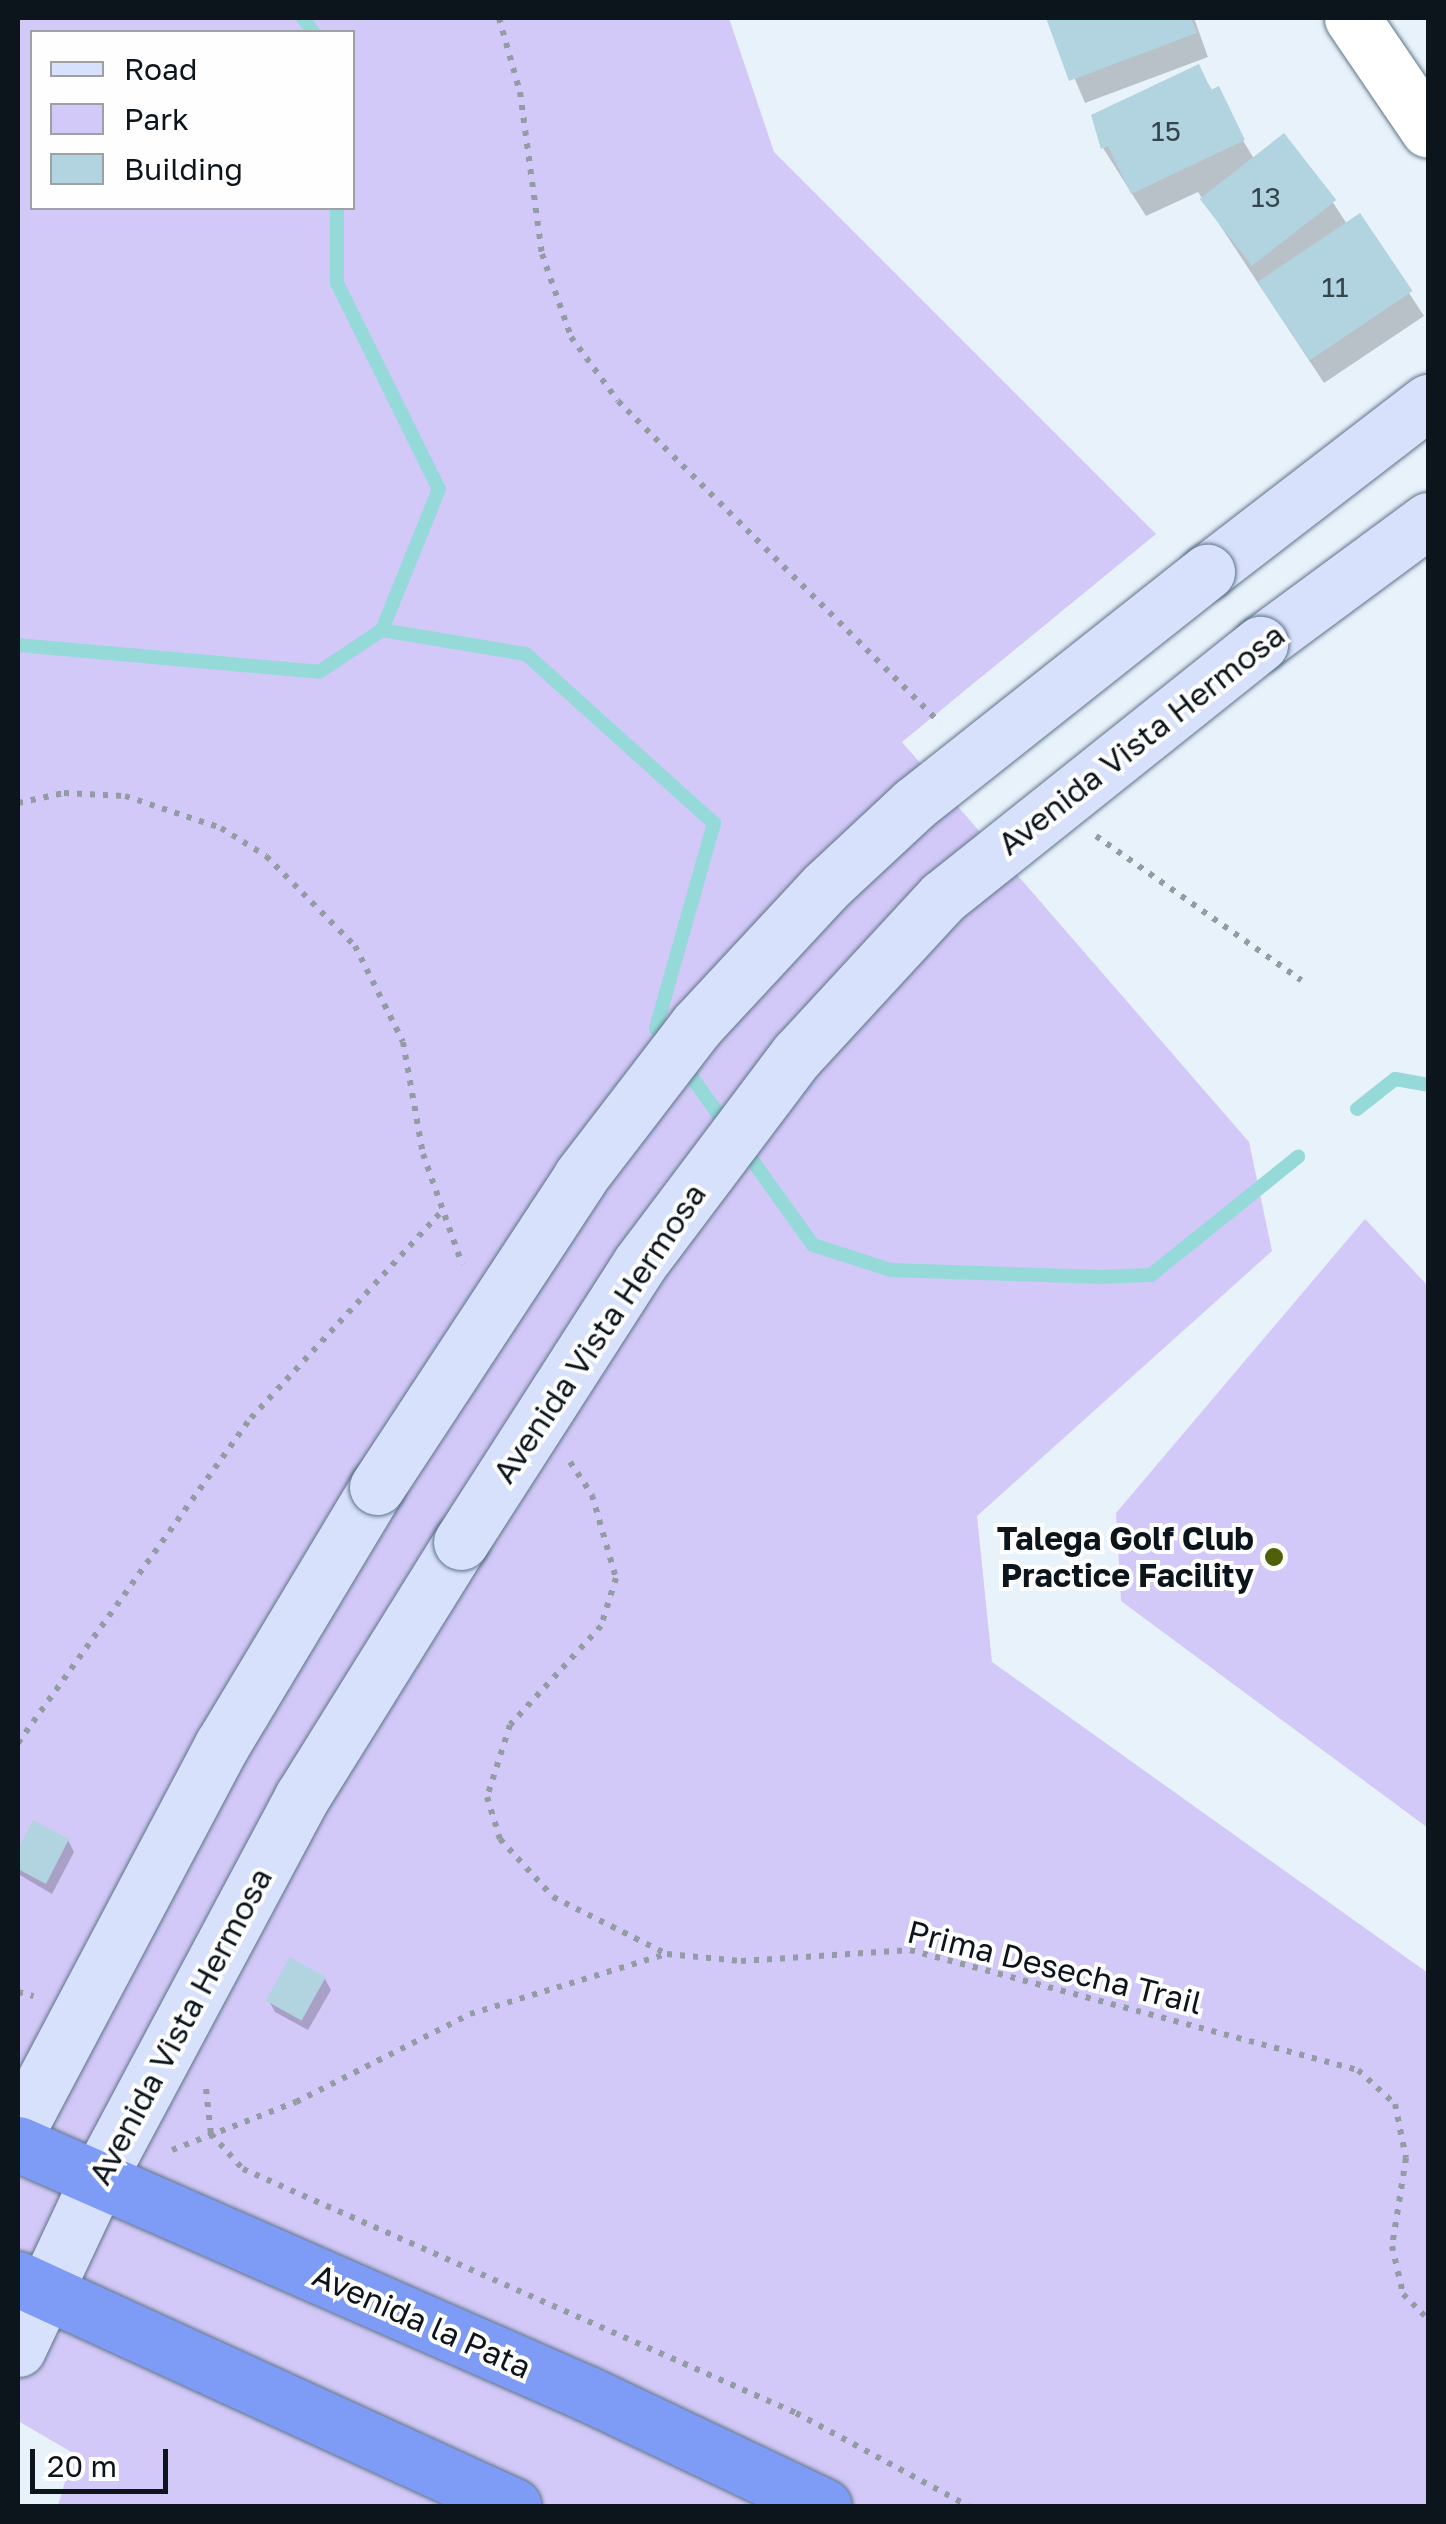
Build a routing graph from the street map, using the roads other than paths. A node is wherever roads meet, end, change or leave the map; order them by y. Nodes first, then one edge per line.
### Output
1 (1352, 18) edge
2 (1428, 130) edge
3 (1428, 402) edge
4 (1428, 520) edge
5 (18, 2130) edge
6 (18, 2144) edge
7 (98, 2179) junction
8 (30, 2285) edge
9 (18, 2349) edge
10 (514, 2506) edge
11 (824, 2506) edge

1 - 2 street
3 - 5 main road, bridge
4 - 7 main road, Avenida Vista Hermosa, bridge
6 - 7 highway, Avenida la Pata
7 - 8 main road, Avenida Vista Hermosa
7 - 11 highway, Avenida la Pata
8 - 9 main road, Avenida Vista Hermosa
8 - 10 highway

